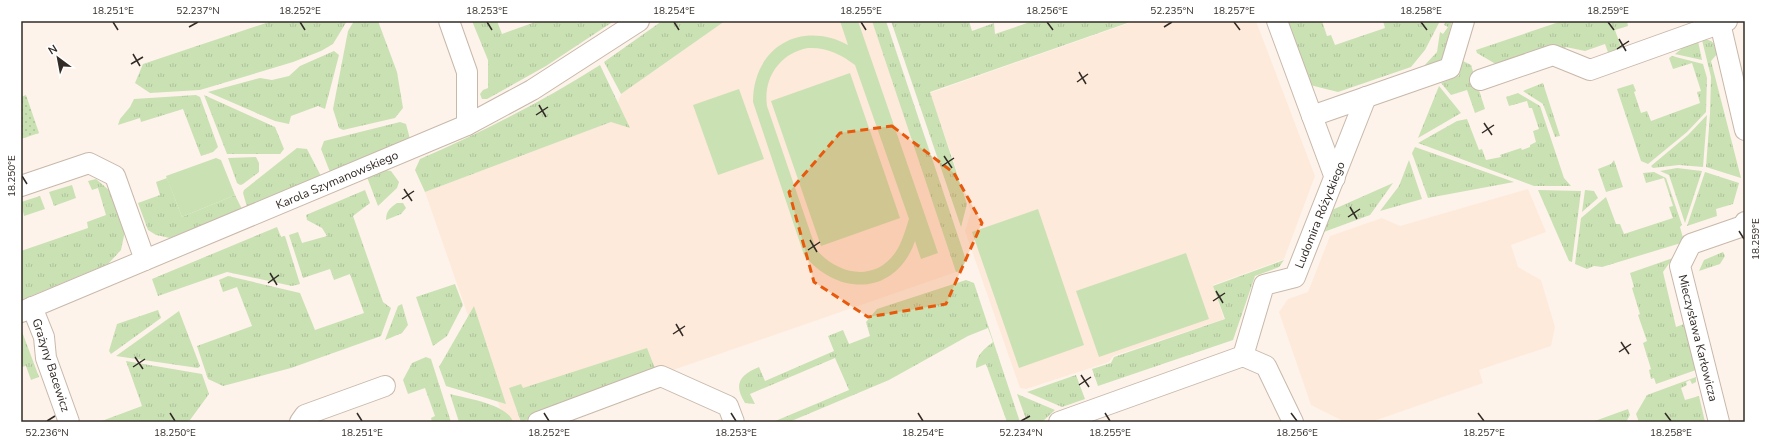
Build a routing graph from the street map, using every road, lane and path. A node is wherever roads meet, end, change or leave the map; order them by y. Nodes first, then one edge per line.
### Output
1 (449, 21) edge
2 (639, 21) edge
3 (1277, 21) edge
4 (1464, 21) edge
5 (1724, 22) edge
6 (1480, 80) dead end
7 (1366, 97) junction
8 (1312, 116) junction
9 (467, 125) junction
10 (1745, 130) edge
11 (1335, 178) junction
12 (21, 186) edge
13 (1745, 222) edge
14 (145, 260) junction
15 (26, 310) edge
16 (1243, 356) junction
17 (385, 386) dead end
18 (69, 422) edge
19 (300, 422) edge
20 (538, 422) edge
21 (734, 422) edge
22 (1059, 422) edge
23 (1292, 422) edge
24 (1719, 422) edge

1 - 9 street
2 - 9 street, Karola Szymanowskiego
3 - 8 street
4 - 7 street
5 - 6 street
5 - 10 street
7 - 8 street
7 - 11 street, Ludomira Różyckiego
8 - 11 street
9 - 14 street, Karola Szymanowskiego
11 - 16 street, Ludomira Różyckiego
12 - 14 street
13 - 24 street, Mieczysława Karłowicza
14 - 15 street, Karola Szymanowskiego
15 - 18 street, Grażyny Bacewicz
16 - 22 street
16 - 23 street
17 - 19 street
20 - 21 street

